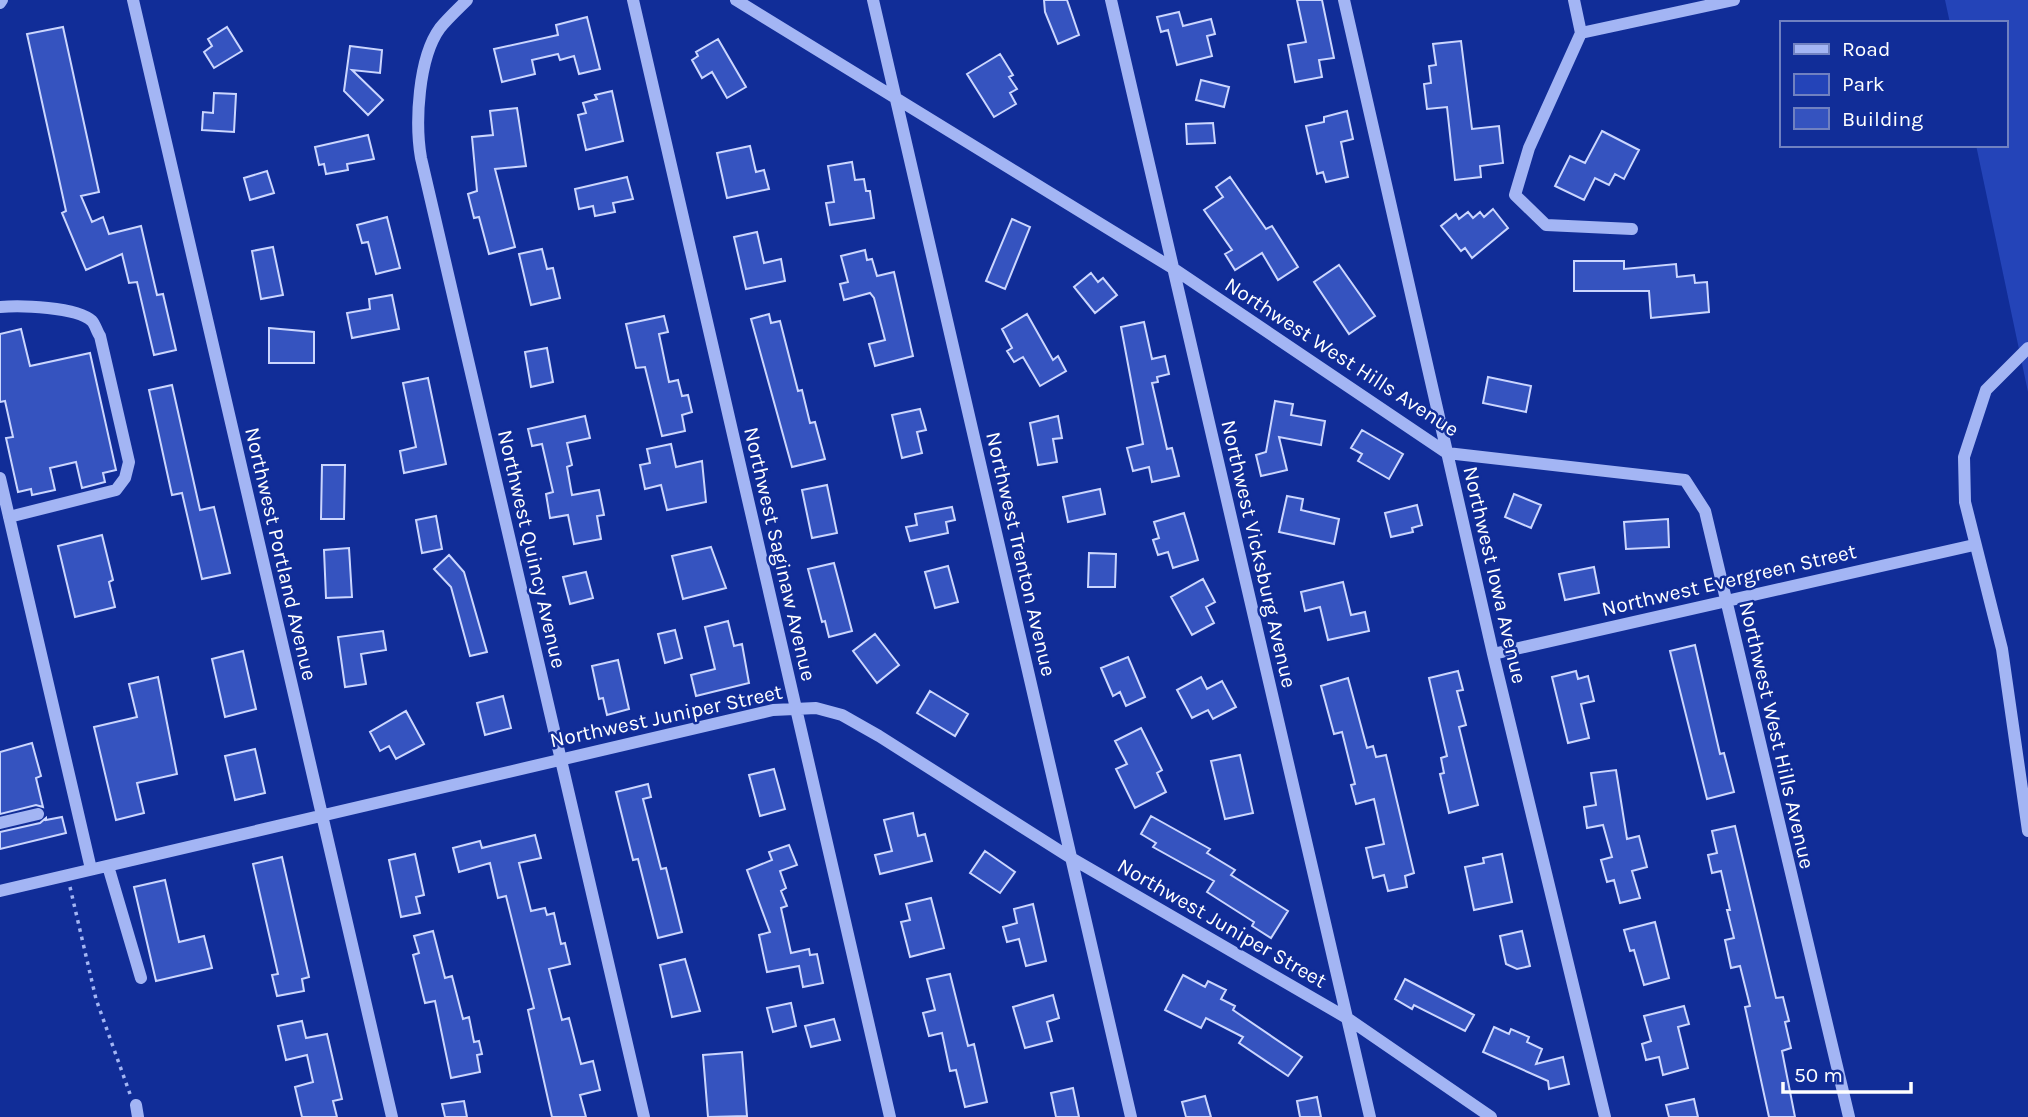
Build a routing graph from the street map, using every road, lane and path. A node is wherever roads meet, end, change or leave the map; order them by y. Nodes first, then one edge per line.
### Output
1 (133, 0) edge
2 (467, 0) edge
3 (633, 0) edge
4 (736, 0) edge
5 (873, 0) edge
6 (1111, 0) edge
7 (1343, 0) edge
8 (1574, 0) edge
9 (1734, 0) edge
10 (1581, 33) junction
11 (896, 100) junction
12 (1632, 229) dead end
13 (1174, 269) junction
14 (0, 307) edge
15 (2028, 348) edge
16 (1447, 453) junction
17 (0, 478) edge
18 (9, 517) junction
19 (1974, 545) junction
20 (1726, 600) junction
21 (1493, 654) junction
22 (796, 708) junction
23 (561, 758) junction
24 (38, 814) dead end
25 (322, 815) junction
26 (0, 823) edge
27 (2028, 831) edge
28 (1071, 858) junction
29 (108, 866) junction
30 (91, 869) junction
31 (68, 875) junction
32 (0, 891) edge
33 (141, 978) dead end
34 (1347, 1018) junction
35 (137, 1111) edge
36 (392, 1117) edge
37 (644, 1117) edge
38 (890, 1117) edge
39 (1131, 1117) edge
40 (1370, 1117) edge
41 (1491, 1117) edge
42 (1605, 1117) edge
43 (1849, 1117) edge

1 - 25 street, Northwest Portland Avenue
2 - 23 street, Northwest Quincy Avenue
3 - 22 street, Northwest Saginaw Avenue
4 - 11 street, Northwest West Hills Avenue
5 - 11 street, Northwest Trenton Avenue
6 - 13 street, Northwest Vicksburg Avenue
7 - 16 street, Northwest Iowa Avenue
8 - 10 street
9 - 10 street
10 - 12 street
11 - 13 street, Northwest West Hills Avenue
11 - 28 street, Northwest Trenton Avenue
13 - 16 street, Northwest West Hills Avenue
13 - 34 street, Northwest Vicksburg Avenue
14 - 18 street
15 - 19 street
16 - 20 street, Northwest West Hills Avenue
16 - 21 street, Northwest Iowa Avenue
17 - 18 street
18 - 30 street
19 - 20 street, Northwest Evergreen Street
19 - 27 street
20 - 21 street, Northwest Evergreen Street
20 - 43 street, Northwest West Hills Avenue
21 - 42 street, Northwest Iowa Avenue
22 - 23 street, Northwest Juniper Street
22 - 28 street, Northwest Juniper Street
22 - 38 street, Northwest Saginaw Avenue
23 - 25 street, Northwest Juniper Street
23 - 37 street, Northwest Quincy Avenue
24 - 26 street
25 - 29 street, Northwest Juniper Street
25 - 36 street, Northwest Portland Avenue
28 - 34 street, Northwest Juniper Street
28 - 39 street, Northwest Trenton Avenue
29 - 30 street, Northwest Juniper Street
29 - 33 street
30 - 31 street, Northwest Juniper Street
31 - 32 street, Northwest Juniper Street
31 - 35 path
34 - 40 street, Northwest Vicksburg Avenue
34 - 41 street, Northwest Juniper Street

